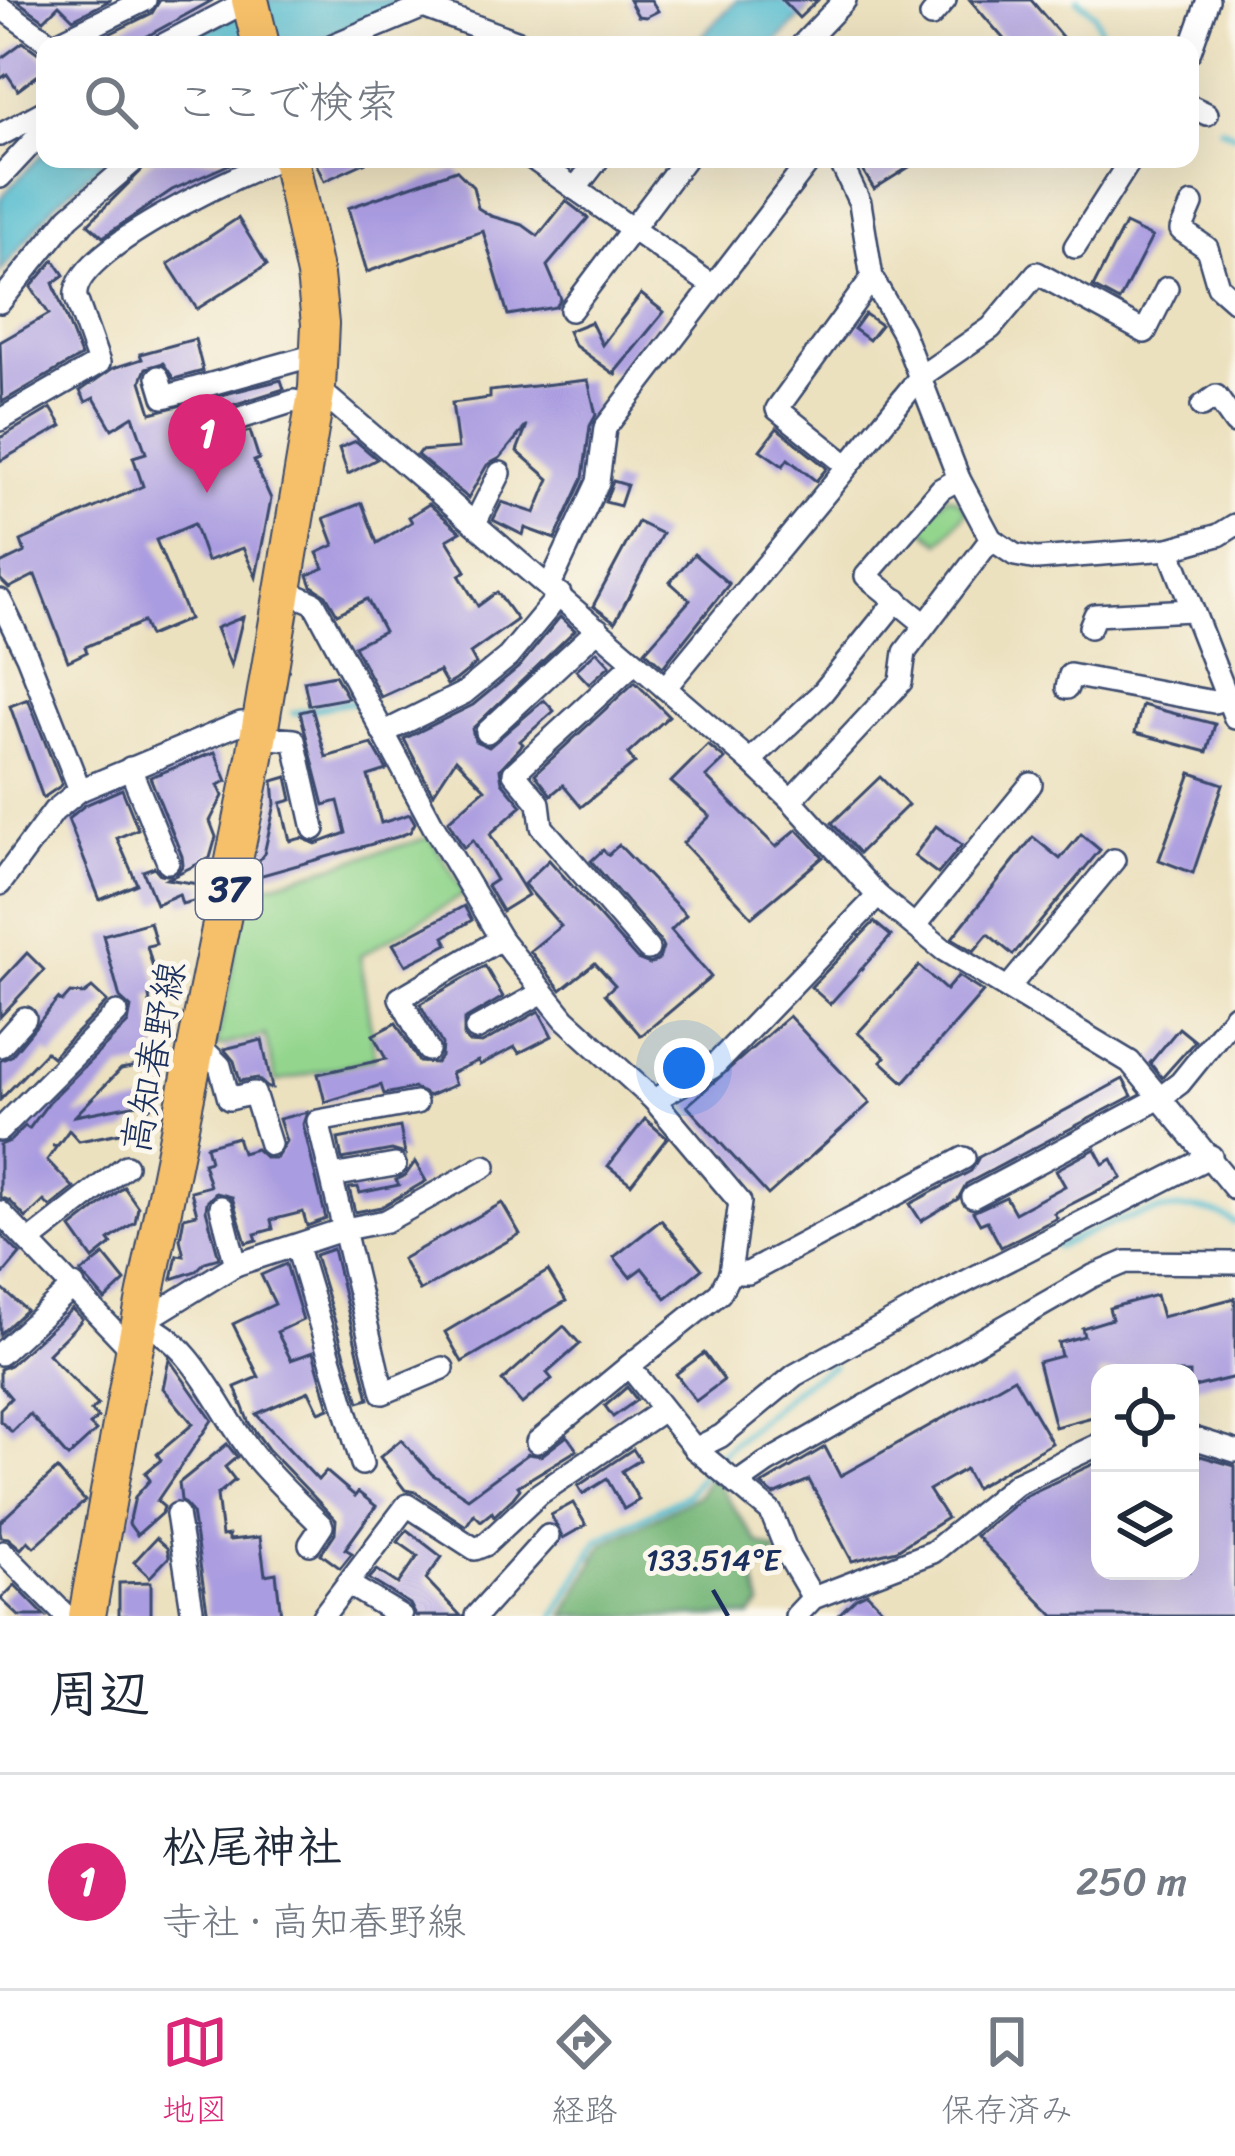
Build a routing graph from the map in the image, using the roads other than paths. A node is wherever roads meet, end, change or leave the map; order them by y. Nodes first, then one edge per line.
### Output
1 (145, 0) edge
2 (249, 0) edge
3 (845, 0) edge
4 (1208, 0) edge
5 (431, 4) edge
6 (0, 7) edge
7 (40, 36) edge
8 (71, 36) edge
9 (180, 36) edge
10 (259, 36) edge
11 (355, 36) edge
12 (505, 36) edge
13 (811, 36) edge
14 (1195, 36) edge
15 (36, 116) edge
16 (0, 135) edge
17 (36, 139) edge
18 (126, 168) edge
19 (259, 168) edge
20 (292, 168) edge
21 (546, 168) edge
22 (591, 168) edge
23 (678, 168) edge
24 (804, 168) edge
25 (843, 168) edge
26 (1125, 168) edge
27 (0, 177) edge
28 (575, 189) junction
29 (1192, 204) dead end
30 (633, 229) junction
31 (1075, 247) dead end
32 (872, 278) junction
33 (713, 286) junction
34 (1167, 288) dead end
35 (0, 302) edge
36 (1235, 302) edge
37 (571, 310) dead end
38 (158, 377) dead end
39 (920, 377) junction
40 (316, 383) junction
41 (1202, 406) dead end
42 (0, 420) edge
43 (1235, 423) edge
44 (196, 432) dead end
45 (848, 466) junction
46 (500, 472) dead end
47 (959, 479) junction
48 (475, 523) junction
49 (1235, 525) edge
50 (992, 539) junction
51 (1168, 549) junction
52 (283, 590) junction
53 (554, 591) junction
54 (0, 600) edge
55 (897, 600) junction
56 (1191, 610) junction
57 (925, 624) junction
58 (1090, 627) dead end
59 (598, 629) junction
60 (635, 662) junction
61 (665, 688) junction
62 (1067, 688) dead end
63 (1231, 708) edge
64 (260, 730) junction
65 (487, 732) dead end
66 (383, 733) junction
67 (750, 761) junction
68 (130, 768) junction
69 (1031, 784) dead end
70 (79, 787) junction
71 (791, 800) junction
72 (314, 830) dead end
73 (1114, 860) dead end
74 (168, 862) dead end
75 (0, 884) edge
76 (878, 896) junction
77 (915, 926) junction
78 (501, 939) junction
79 (648, 949) dead end
80 (1008, 988) junction
81 (543, 992) junction
82 (116, 1013) dead end
83 (1235, 1016) edge
84 (26, 1018) dead end
85 (476, 1029) dead end
86 (0, 1046) edge
87 (199, 1046) junction
88 (428, 1050) dead end
89 (1160, 1098) junction
90 (654, 1100) junction
91 (416, 1103) dead end
92 (0, 1130) edge
93 (269, 1144) dead end
94 (1211, 1156) junction
95 (964, 1158) dead end
96 (395, 1165) dead end
97 (127, 1166) dead end
98 (484, 1166) dead end
99 (332, 1177) junction
100 (1235, 1189) edge
101 (973, 1197) dead end
102 (221, 1207) dead end
103 (0, 1212) edge
104 (345, 1229) junction
105 (30, 1241) junction
106 (297, 1246) junction
107 (1235, 1263) edge
108 (236, 1265) junction
109 (730, 1273) junction
110 (74, 1286) junction
111 (138, 1337) junction
112 (0, 1354) edge
113 (628, 1366) junction
114 (443, 1368) dead end
115 (663, 1410) junction
116 (1199, 1441) edge
117 (537, 1442) dead end
118 (1091, 1448) edge
119 (695, 1449) junction
120 (1235, 1451) edge
121 (362, 1464) dead end
122 (730, 1479) junction
123 (177, 1514) dead end
124 (548, 1536) dead end
125 (310, 1544) dead end
126 (3, 1552) dead end
127 (348, 1584) junction
128 (813, 1598) junction
129 (66, 1616) edge
130 (87, 1616) edge
131 (194, 1616) edge
132 (323, 1616) edge
133 (401, 1616) edge
134 (476, 1616) edge
135 (796, 1616) edge

1 - 8 street
2 - 9 street
2 - 10 main road
3 - 13 street
4 - 14 street
5 - 11 street
5 - 12 street
6 - 7 street
15 - 16 street
17 - 27 street
18 - 35 street
19 - 42 street
20 - 40 main road, 高知春野線 / 37
21 - 28 street
22 - 28 street
23 - 30 street
24 - 33 street
25 - 32 street
26 - 31 street
28 - 30 street
29 - 36 street
30 - 33 street
30 - 37 street
32 - 39 street
32 - 45 street
33 - 53 street
34 - 39 street
38 - 40 street
39 - 45 street
39 - 47 street
40 - 44 street
40 - 48 street
40 - 52 main road, 高知春野線 / 37
41 - 43 street
45 - 61 street
46 - 48 street
47 - 50 street
47 - 55 street
48 - 53 street
49 - 51 street
50 - 51 street
50 - 57 street
51 - 56 street
52 - 64 main road, 高知春野線 / 37
52 - 66 street
53 - 59 street
53 - 66 street
54 - 70 street
55 - 57 street
55 - 67 street
56 - 58 street
56 - 63 street
57 - 71 street
59 - 60 street
59 - 65 street
60 - 61 street
60 - 79 street
61 - 67 street
62 - 63 street
64 - 68 street
64 - 72 street
64 - 87 main road, 高知春野線 / 37
66 - 78 street
67 - 71 street
68 - 70 street
68 - 74 street
69 - 77 street
70 - 75 street
71 - 76 street
73 - 80 street
76 - 77 street
76 - 90 street
77 - 80 street
78 - 81 street
78 - 88 street
80 - 89 street
81 - 85 street
81 - 90 street
82 - 92 street
83 - 89 street
84 - 86 street
87 - 93 street
87 - 111 main road, 高知春野線 / 37
89 - 94 street
89 - 101 street
90 - 109 street
91 - 99 street
94 - 100 street
94 - 119 street
95 - 109 street
96 - 99 street
97 - 105 street
98 - 104 street
99 - 104 street
102 - 108 street
103 - 105 street
104 - 106 street
104 - 114 street
105 - 110 street
106 - 108 street
106 - 121 street
107 - 122 street
108 - 111 street
109 - 113 street
110 - 111 street
110 - 112 street
111 - 125 street
111 - 130 main road, 高知春野線 / 37
113 - 115 street
113 - 117 street
115 - 119 street
115 - 127 street
116 - 120 street
118 - 128 street
119 - 122 street
122 - 128 street
123 - 131 street
124 - 134 street
126 - 129 street
127 - 132 street
127 - 133 street
128 - 135 street

